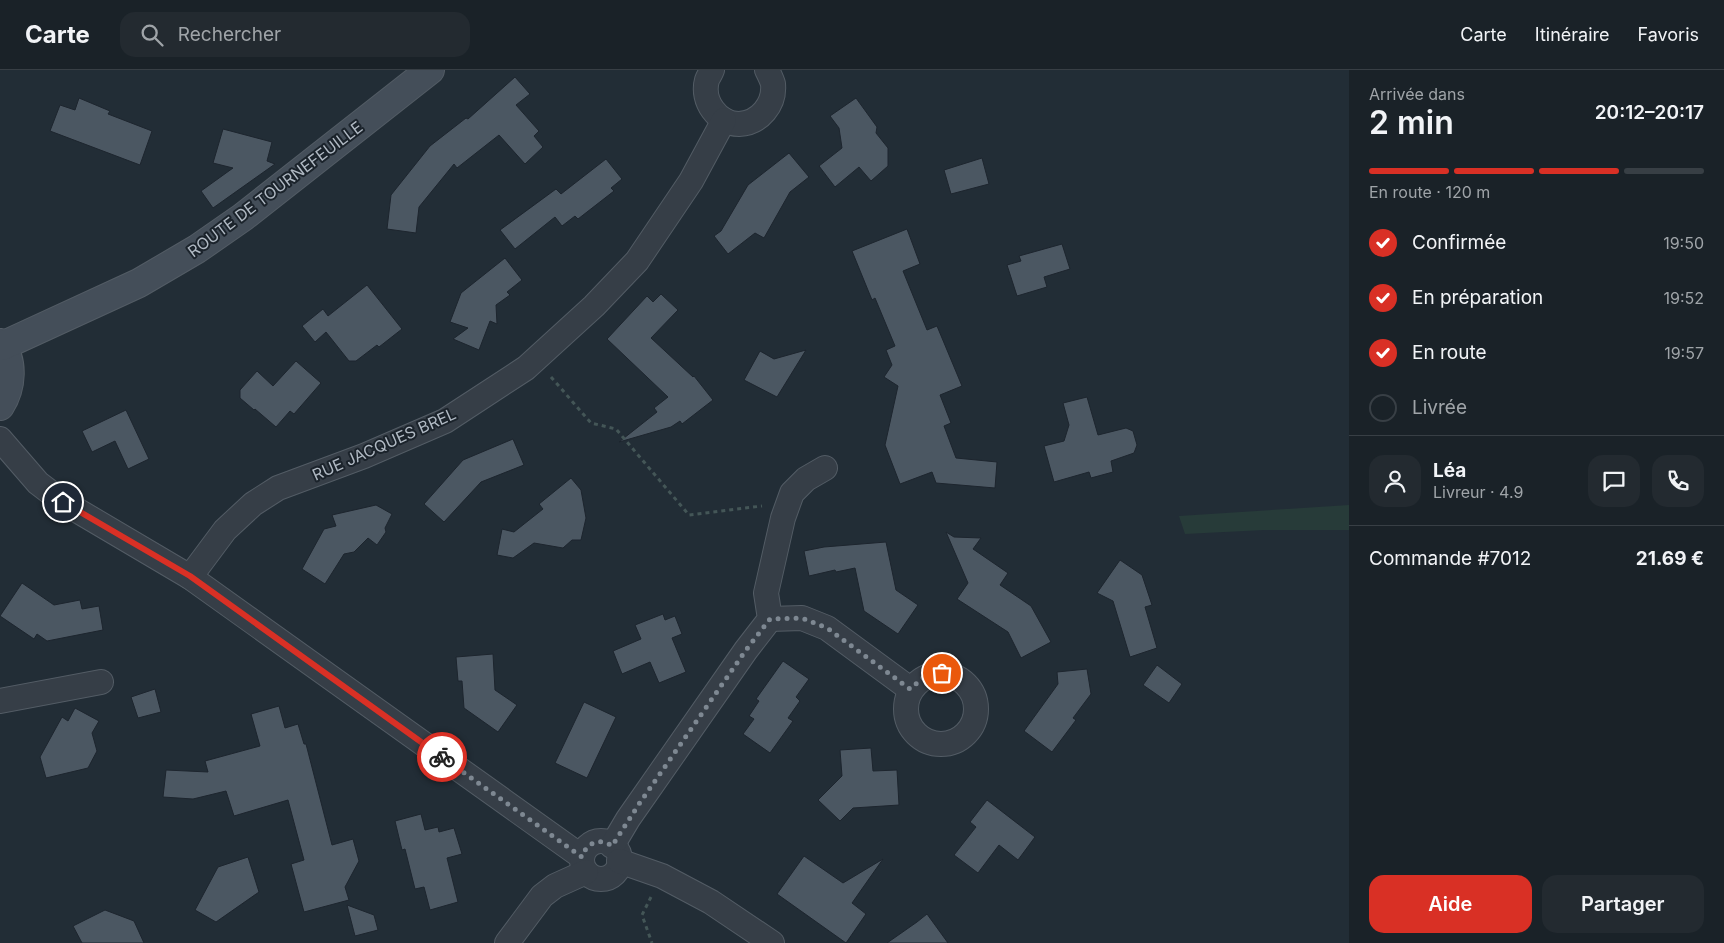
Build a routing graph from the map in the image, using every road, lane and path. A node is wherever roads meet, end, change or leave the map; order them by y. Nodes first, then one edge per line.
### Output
1 (430, 70) edge
2 (712, 70) edge
3 (767, 70) edge
4 (724, 120) junction
5 (1, 344) edge
6 (536, 359) junction
7 (0, 406) edge
8 (0, 439) edge
9 (825, 468) dead end
10 (783, 518) junction
11 (190, 576) junction
12 (770, 619) junction
13 (101, 682) dead end
14 (910, 689) dead end
15 (0, 702) edge
16 (616, 854) junction
17 (584, 865) junction
18 (662, 876) junction
19 (507, 943) edge
20 (652, 943) edge
21 (772, 943) edge

1 - 5 street, ROUTE DE TOURNEFEUILLE
2 - 4 street
3 - 4 street
4 - 6 street, RUE JACQUES BREL
5 - 7 street
6 - 10 path
6 - 11 street, RUE JACQUES BREL
8 - 11 street
9 - 10 street
10 - 12 street
11 - 17 street
12 - 14 street
12 - 16 street
13 - 15 street
16 - 17 street
16 - 17 street
16 - 18 street
17 - 19 street
18 - 20 path
18 - 21 street

